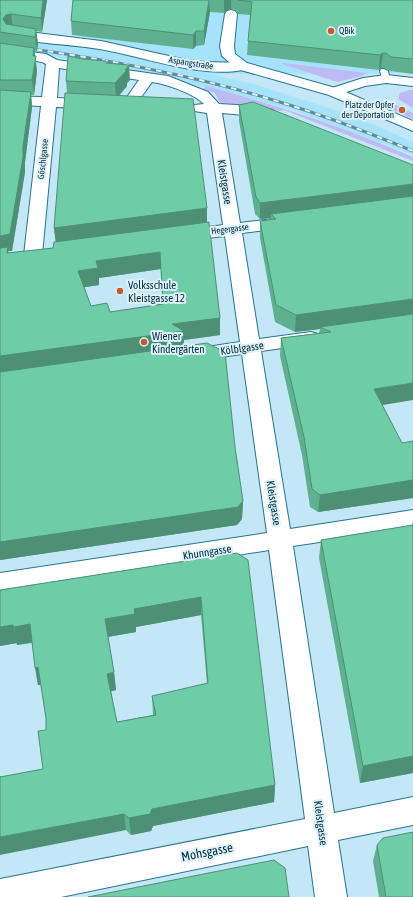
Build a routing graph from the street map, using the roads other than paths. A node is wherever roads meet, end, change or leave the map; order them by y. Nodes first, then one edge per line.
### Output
1 (231, 9) dead end
2 (13, 34) edge
3 (0, 52) edge
4 (53, 63) junction
5 (242, 66) junction
6 (148, 77) junction
7 (413, 82) edge
8 (334, 92) junction
9 (0, 100) edge
10 (49, 102) junction
11 (108, 104) edge
12 (146, 106) edge
13 (185, 108) edge
14 (214, 109) junction
15 (283, 118) edge
16 (413, 126) edge
17 (303, 220) edge
18 (232, 229) junction
19 (163, 238) edge
20 (34, 255) edge
21 (328, 336) edge
22 (250, 347) junction
23 (172, 358) edge
24 (413, 519) edge
25 (280, 540) junction
26 (0, 583) edge
27 (413, 811) edge
28 (322, 830) junction
29 (0, 894) edge
30 (331, 897) edge

1 - 5 street
2 - 5 street, Aspangstraße
3 - 4 street
4 - 6 street
4 - 10 street, Göschlgasse
5 - 8 street, Aspangstraße
6 - 12 street
6 - 14 street
7 - 8 street
8 - 16 street, Aspangstraße
9 - 10 street
10 - 11 street
10 - 20 street, Göschlgasse
13 - 14 street
14 - 15 street
14 - 18 street, Kleistgasse
17 - 18 street, Hegergasse
18 - 19 street, Hegergasse
18 - 22 street, Kleistgasse
21 - 22 street, Kölblgasse
22 - 23 street, Kölblgasse
22 - 25 street, Kleistgasse
24 - 25 street, Khunngasse
25 - 26 street, Khunngasse
25 - 28 street, Kleistgasse
27 - 28 street, Mohsgasse
28 - 29 street, Mohsgasse
28 - 30 street, Kleistgasse

